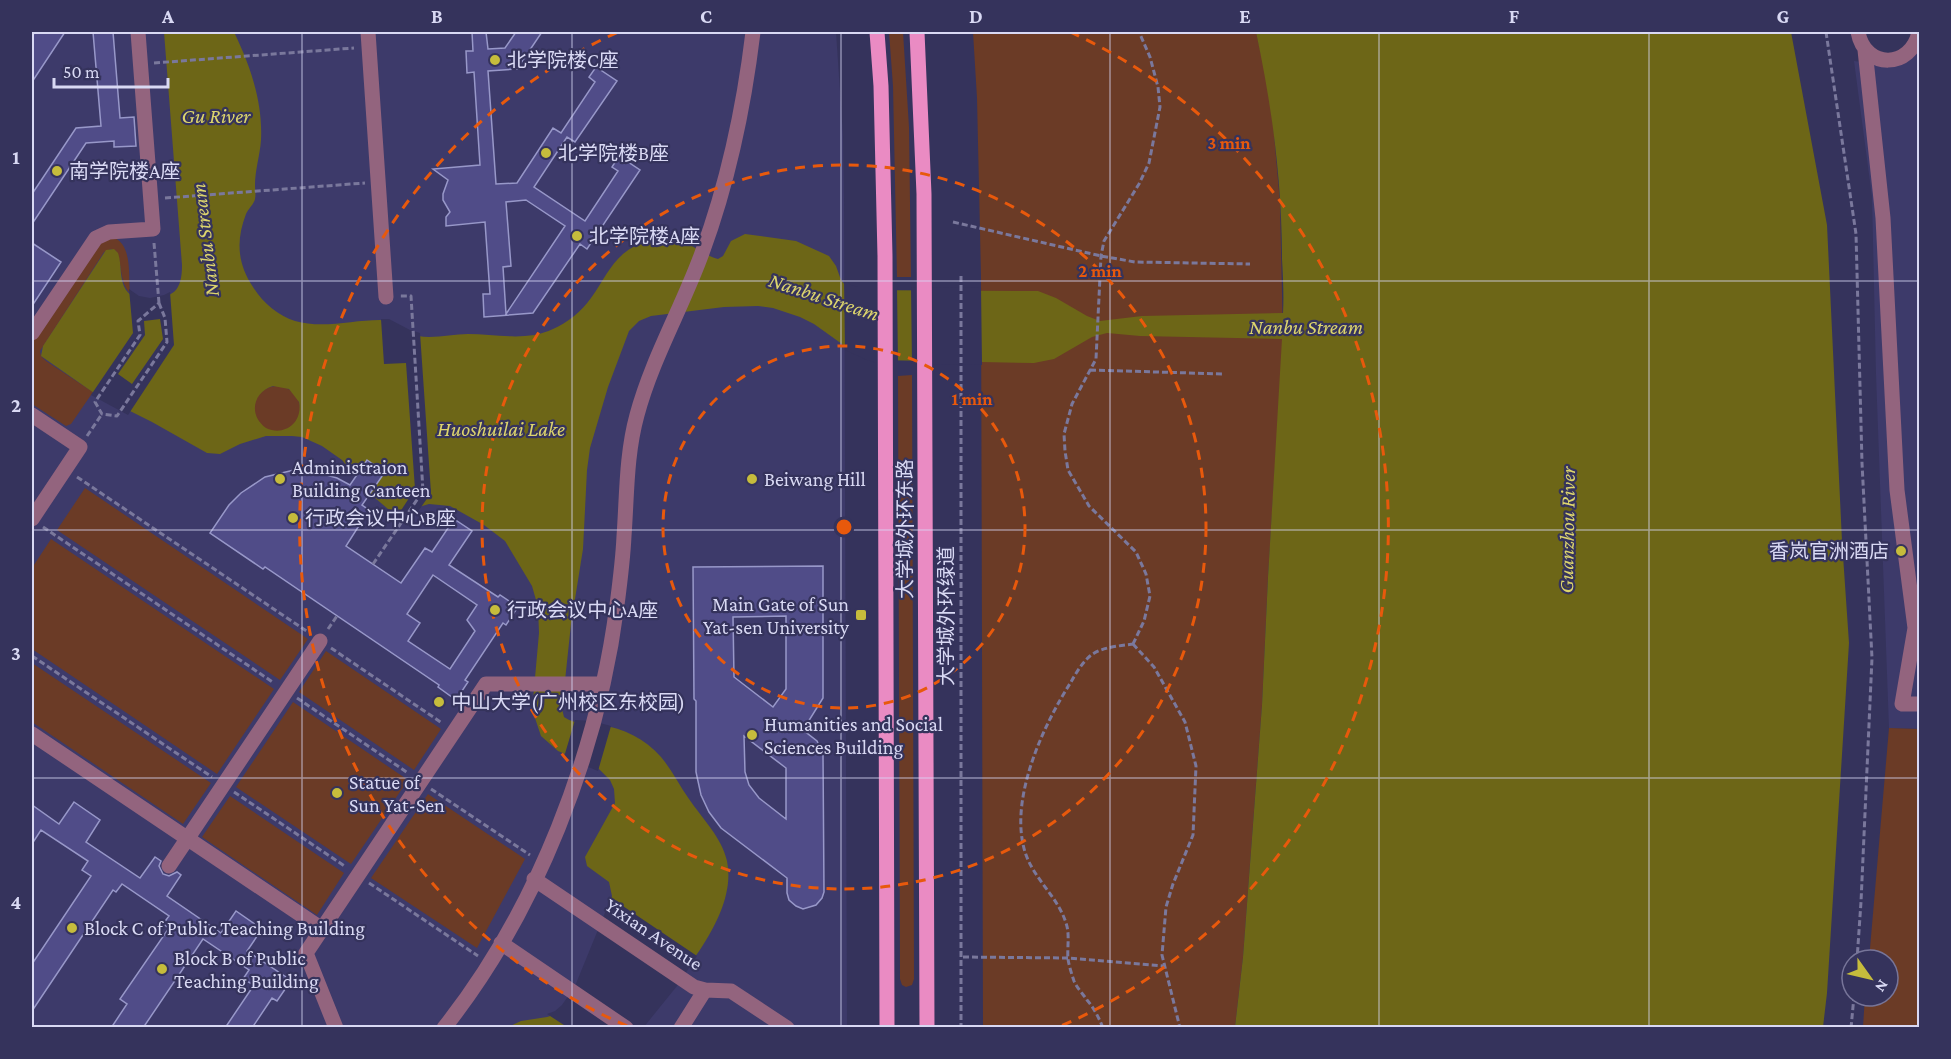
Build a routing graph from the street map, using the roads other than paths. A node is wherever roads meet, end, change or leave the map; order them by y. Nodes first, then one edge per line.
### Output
1 (138, 32) edge
2 (753, 32) edge
3 (877, 32) edge
4 (917, 32) edge
5 (1858, 32) edge
6 (1919, 32) edge
7 (368, 39) edge
8 (1865, 50) junction
9 (386, 297) road end
10 (32, 333) edge
11 (32, 415) edge
12 (32, 519) edge
13 (320, 641) road end
14 (603, 684) junction
15 (1920, 704) edge
16 (32, 734) edge
17 (187, 839) junction
18 (169, 866) dead end
19 (534, 879) junction
20 (322, 929) junction
21 (501, 943) junction
22 (705, 990) junction
23 (336, 1028) edge
24 (444, 1028) edge
25 (626, 1028) edge
26 (681, 1028) edge
27 (787, 1028) edge
28 (887, 1028) edge
29 (927, 1028) edge

1 - 10 street
2 - 14 street
3 - 28 main road, 大学城外环东路
4 - 29 main road, 大学城外环东路
5 - 8 street
6 - 8 street
7 - 9 street
8 - 15 street
11 - 12 street
13 - 17 street
14 - 19 street
14 - 20 street
16 - 17 street
17 - 18 street
17 - 20 street
19 - 21 street
19 - 22 street, Yixian Avenue
20 - 23 street
21 - 24 street
21 - 25 street
22 - 26 street
22 - 27 street, Yixian Avenue

